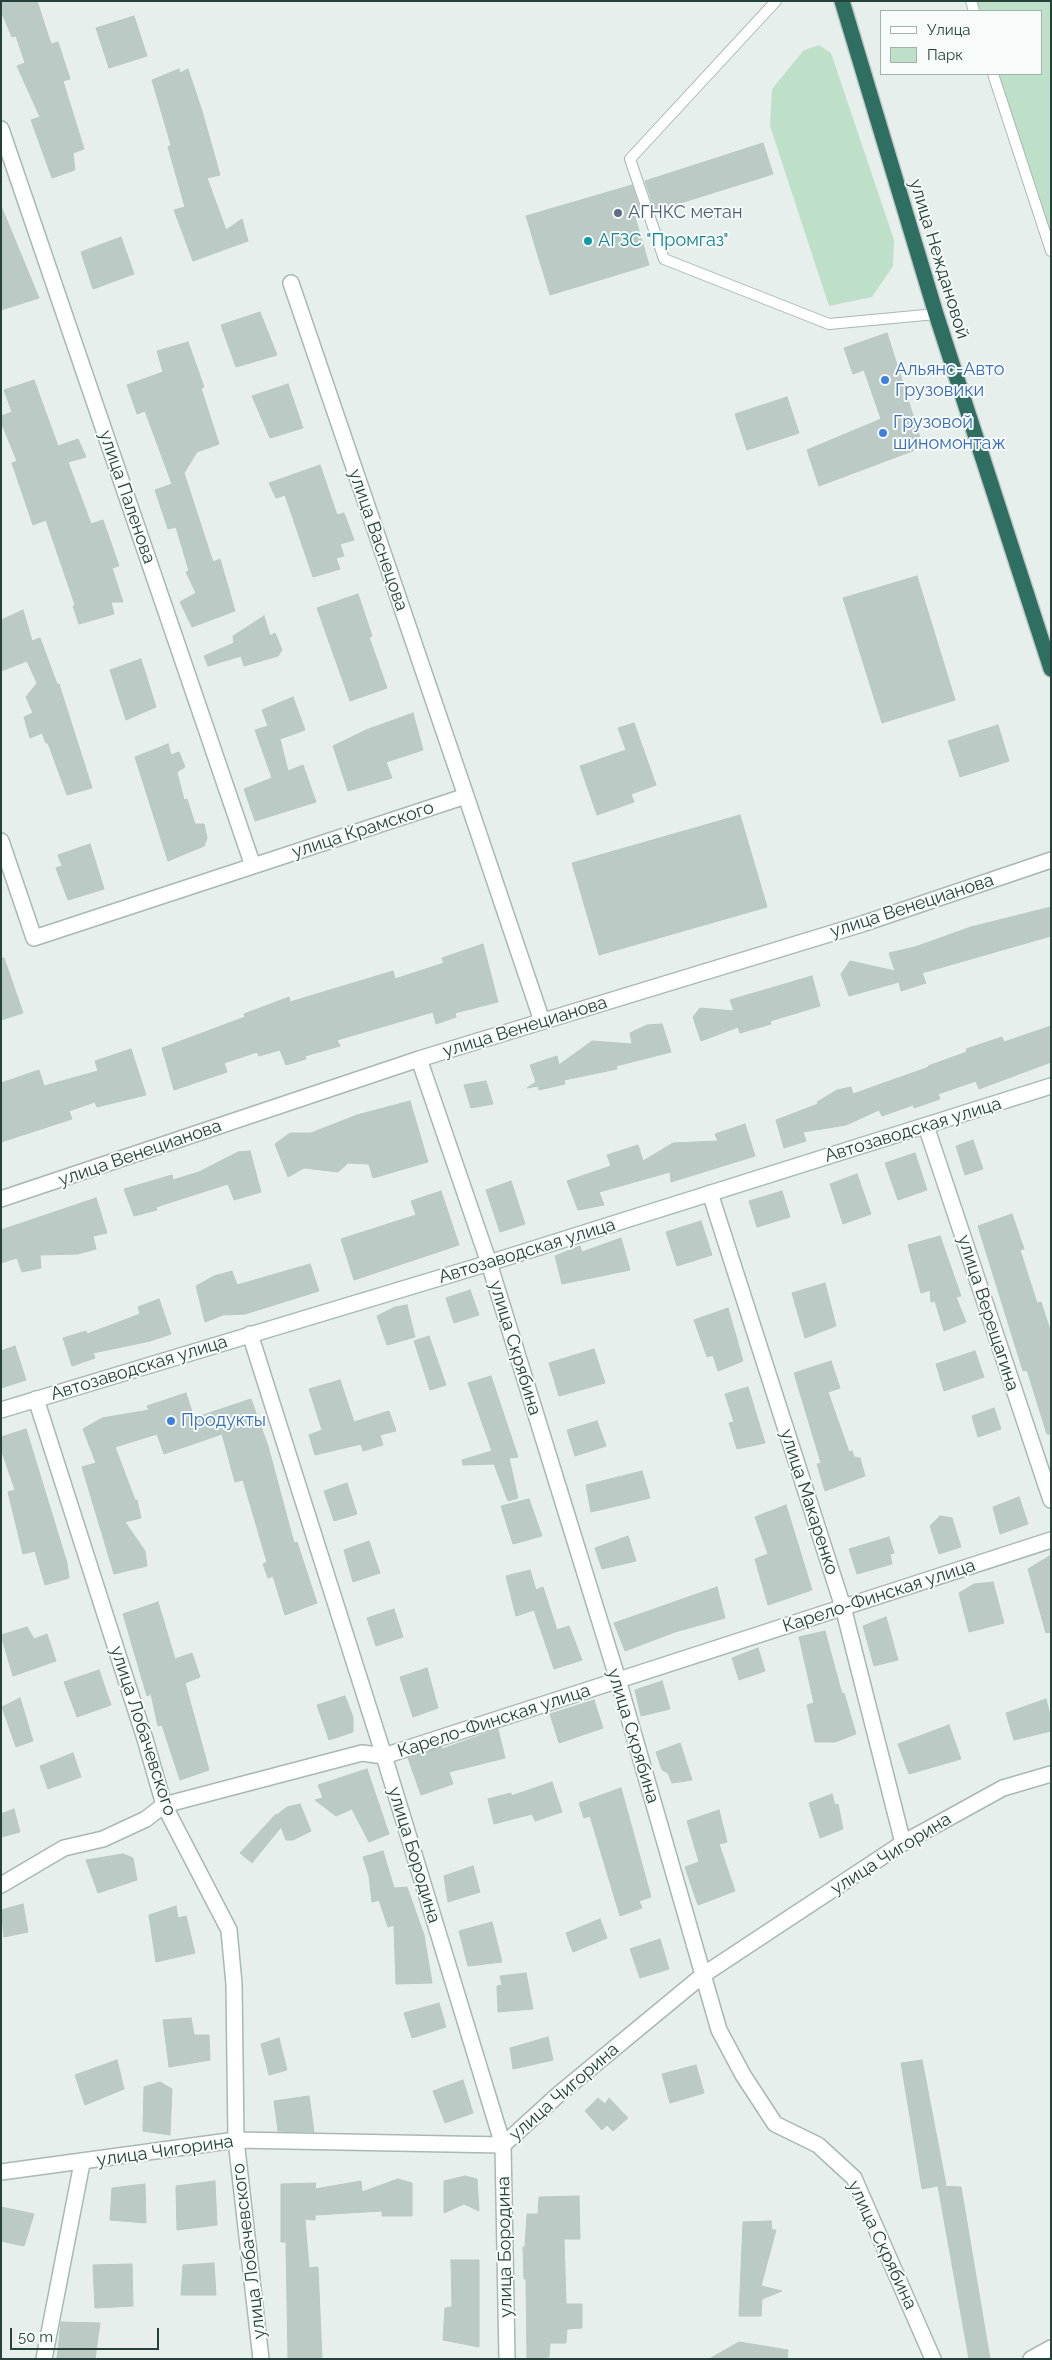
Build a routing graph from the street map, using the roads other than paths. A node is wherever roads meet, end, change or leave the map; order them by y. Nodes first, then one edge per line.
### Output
1 (776, 1) edge
2 (842, 1) edge
3 (993, 75) edge
4 (1, 128) edge
5 (1051, 250) edge
6 (291, 283) dead end
7 (936, 314) junction
8 (1051, 669) edge
9 (466, 796) junction
10 (1, 840) edge
11 (1051, 860) edge
12 (253, 866) junction
13 (542, 1021) junction
14 (419, 1059) junction
15 (1051, 1086) edge
16 (926, 1126) junction
17 (710, 1193) junction
18 (1, 1199) edge
19 (489, 1263) junction
20 (250, 1334) junction
21 (36, 1399) junction
22 (1, 1410) edge
23 (1051, 1500) edge
24 (1051, 1540) edge
25 (843, 1607) junction
26 (618, 1680) junction
27 (384, 1756) junction
28 (1051, 1774) edge
29 (164, 1805) junction
30 (903, 1843) junction
31 (1, 1885) edge
32 (703, 1975) junction
33 (236, 2140) junction
34 (503, 2145) junction
35 (82, 2163) junction
36 (1, 2172) edge
37 (1051, 2348) edge
38 (44, 2359) edge
39 (261, 2359) edge
40 (507, 2359) edge
41 (933, 2359) edge
42 (1031, 2359) edge

1 - 7 lane
2 - 7 highway, улица Неждановой
3 - 5 lane
4 - 12 street, улица Паленова
6 - 9 street, улица Васнецова
7 - 8 highway, улица Неждановой
9 - 12 street, улица Крамского
9 - 13 street
10 - 12 street, улица Крамского
11 - 13 street, улица Венецианова
13 - 14 street, улица Венецианова
14 - 18 street, улица Венецианова
14 - 19 street, улица Скрябина
15 - 16 street, Автозаводская улица
16 - 17 street, Автозаводская улица
16 - 23 street, улица Верещагина
17 - 19 street, Автозаводская улица
17 - 25 street, улица Макаренко
19 - 20 street, Автозаводская улица
19 - 26 street, улица Скрябина
20 - 21 street, Автозаводская улица
20 - 27 street, улица Бородина
21 - 22 street, Автозаводская улица
21 - 29 street, улица Лобачевского
24 - 25 street, Карело-Финская улица
25 - 26 street, Карело-Финская улица
25 - 30 street, улица Макаренко
26 - 27 street, Карело-Финская улица
26 - 32 street, улица Скрябина
27 - 29 street, Карело-Финская улица
27 - 34 street, улица Бородина
28 - 30 street, улица Чигорина
29 - 31 street, Карело-Финская улица
29 - 33 street, улица Лобачевского
30 - 32 street, улица Чигорина
32 - 34 street, улица Чигорина
32 - 41 street, улица Скрябина
33 - 34 street, улица Чигорина
33 - 35 street, улица Чигорина
33 - 39 street, улица Лобачевского
34 - 40 street, улица Бородина
35 - 36 street, улица Чигорина
35 - 38 street
37 - 42 street

